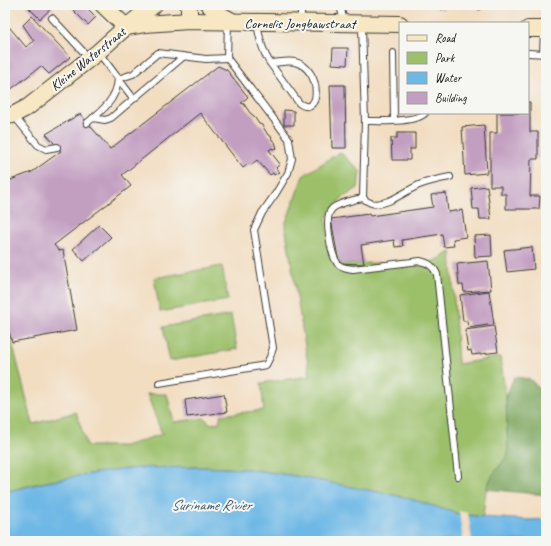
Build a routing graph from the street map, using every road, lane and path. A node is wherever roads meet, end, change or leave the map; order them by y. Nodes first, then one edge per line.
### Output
1 (103, 5) edge
2 (154, 5) edge
3 (189, 5) edge
4 (198, 5) edge
5 (209, 5) edge
6 (302, 5) edge
7 (340, 5) edge
8 (52, 18) dead end
9 (195, 21) junction
10 (231, 22) junction
11 (257, 22) junction
12 (300, 23) junction
13 (362, 23) junction
14 (344, 24) junction
15 (399, 24) edge
16 (126, 27) junction
17 (529, 29) edge
18 (545, 29) edge
19 (393, 53) dead end
20 (529, 53) edge
21 (545, 54) edge
22 (94, 55) junction
23 (183, 57) junction
24 (227, 58) junction
25 (270, 63) junction
26 (118, 79) junction
27 (133, 98) junction
28 (423, 114) edge
29 (9, 115) edge
30 (93, 118) junction
31 (394, 120) junction
32 (365, 121) junction
33 (87, 123) dead end
34 (57, 147) dead end
35 (450, 177) dead end
36 (363, 198) junction
37 (160, 383) dead end
38 (458, 476) dead end

1 - 16 main road
2 - 16 main road
3 - 9 main road
4 - 9 main road
5 - 10 main road
6 - 12 lane
7 - 14 lane
8 - 22 lane
9 - 10 main road, Cornelis Jongbawstraat
9 - 16 main road, Kleine Waterstraat
10 - 11 main road, Cornelis Jongbawstraat
10 - 24 lane
11 - 12 main road, Cornelis Jongbawstraat
11 - 25 lane
12 - 14 main road, Cornelis Jongbawstraat
13 - 14 main road, Cornelis Jongbawstraat
13 - 15 main road, Cornelis Jongbawstraat
13 - 32 lane
16 - 22 main road, Kleine Waterstraat
17 - 18 main road
18 - 21 lane
19 - 31 lane
20 - 21 lane
22 - 26 lane
22 - 29 main road, Kleine Waterstraat
23 - 24 lane
23 - 26 lane
23 - 27 lane
24 - 37 lane
25 - 25 lane
26 - 27 lane
26 - 30 lane
27 - 30 lane
28 - 31 lane
29 - 34 lane
30 - 33 lane
31 - 32 lane
32 - 36 lane
35 - 36 lane
36 - 38 lane

